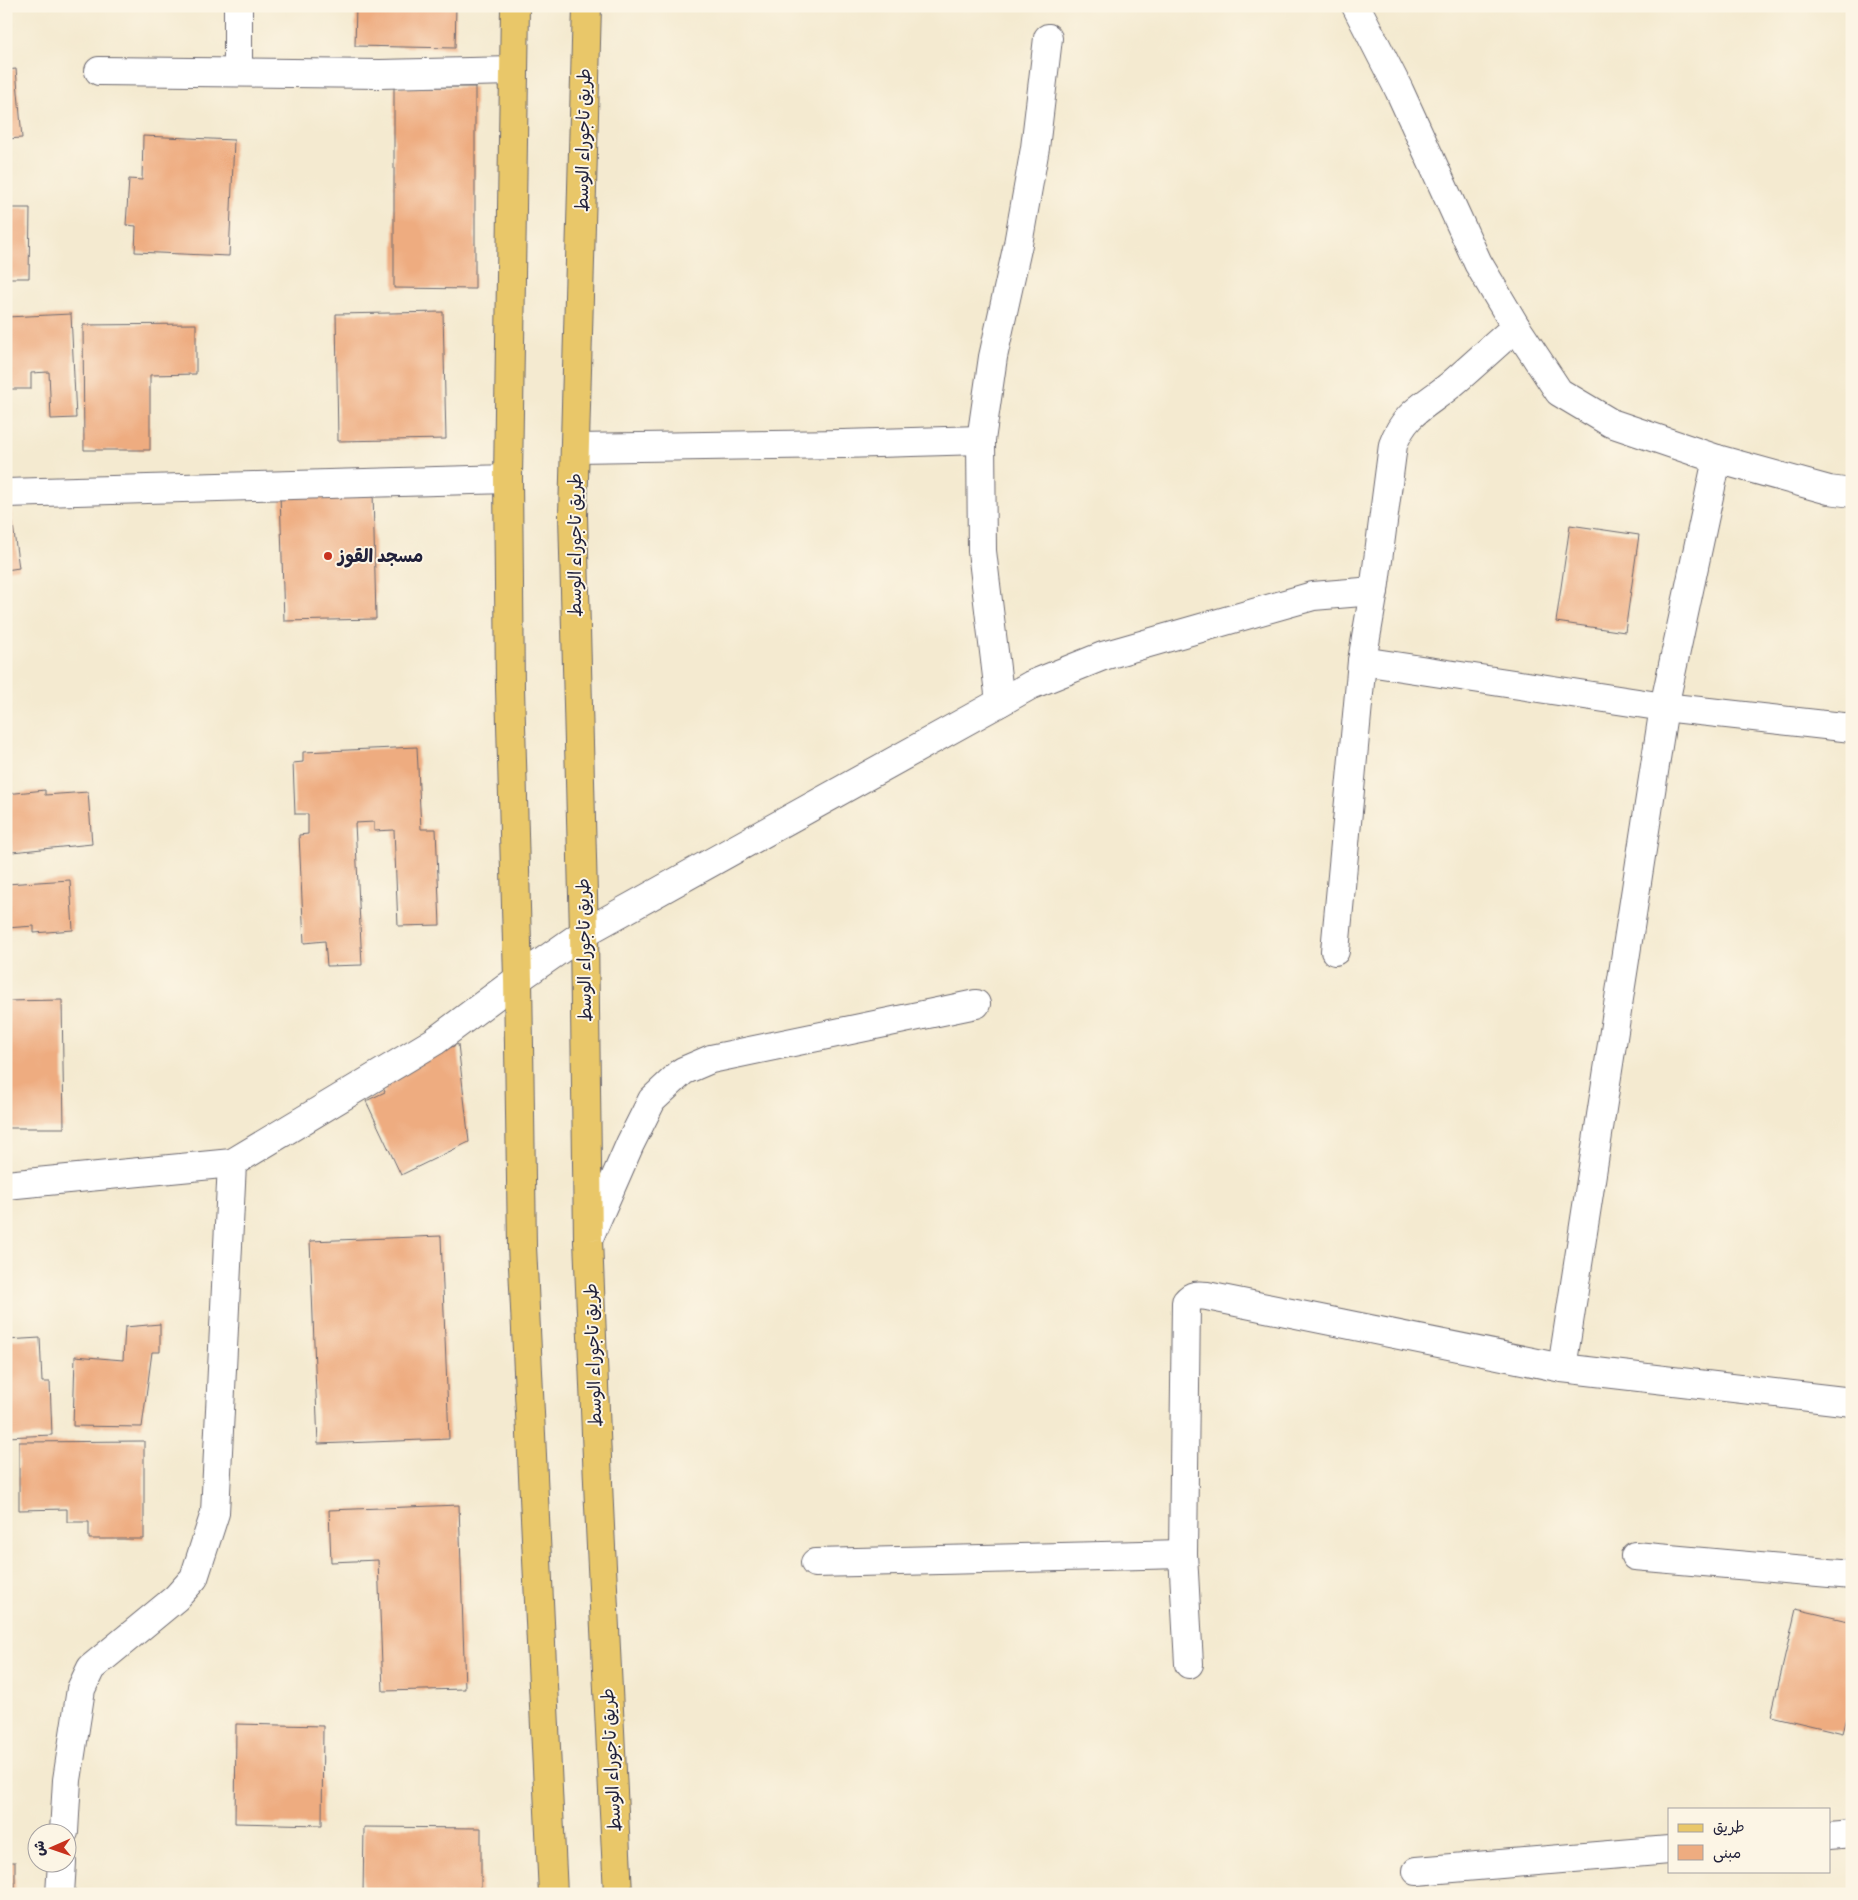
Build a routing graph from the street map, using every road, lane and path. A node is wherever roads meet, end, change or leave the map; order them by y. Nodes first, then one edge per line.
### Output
1 (238, 6) edge
2 (516, 6) edge
3 (586, 6) edge
4 (1356, 6) edge
5 (1048, 38) dead end
6 (99, 71) dead end
7 (514, 71) junction
8 (238, 72) junction
9 (1516, 327) junction
10 (981, 440) junction
11 (575, 448) junction
12 (1716, 459) junction
13 (508, 478) junction
14 (6, 493) edge
15 (1852, 493) edge
16 (1374, 591) junction
17 (1362, 661) junction
18 (1000, 702) junction
19 (1664, 707) junction
20 (1852, 728) edge
21 (584, 933) junction
22 (1335, 951) dead end
23 (518, 979) junction
24 (976, 1004) dead end
25 (232, 1163) junction
26 (6, 1185) edge
27 (588, 1240) junction
28 (1562, 1368) junction
29 (1852, 1402) edge
30 (1183, 1554) junction
31 (1635, 1556) dead end
32 (815, 1563) dead end
33 (1852, 1575) edge
34 (1188, 1664) dead end
35 (65, 1822) edge
36 (1852, 1834) edge
37 (1830, 1836) edge
38 (1668, 1850) edge
39 (1417, 1871) dead end
40 (61, 1872) edge
41 (60, 1894) edge
42 (553, 1894) edge
43 (618, 1894) edge

1 - 8 street
2 - 7 main road
3 - 11 main road, طريق تاجوراء الوسط
4 - 9 street
5 - 10 street
6 - 8 street
7 - 8 street
7 - 13 main road
9 - 12 street
9 - 16 street
10 - 11 street
10 - 18 street
11 - 21 main road, طريق تاجوراء الوسط
12 - 15 street
12 - 19 street
13 - 14 street
13 - 23 main road
16 - 17 street
16 - 18 street
17 - 19 street
17 - 22 street
18 - 21 street
19 - 20 street
19 - 28 street
21 - 23 street
21 - 27 main road, طريق تاجوراء الوسط
23 - 25 street
23 - 42 main road
24 - 27 street
25 - 26 street
25 - 35 street
27 - 43 main road, طريق تاجوراء الوسط
28 - 29 street
28 - 30 street
30 - 32 street
30 - 34 street
31 - 33 street
36 - 37 street
38 - 39 street
40 - 41 street

